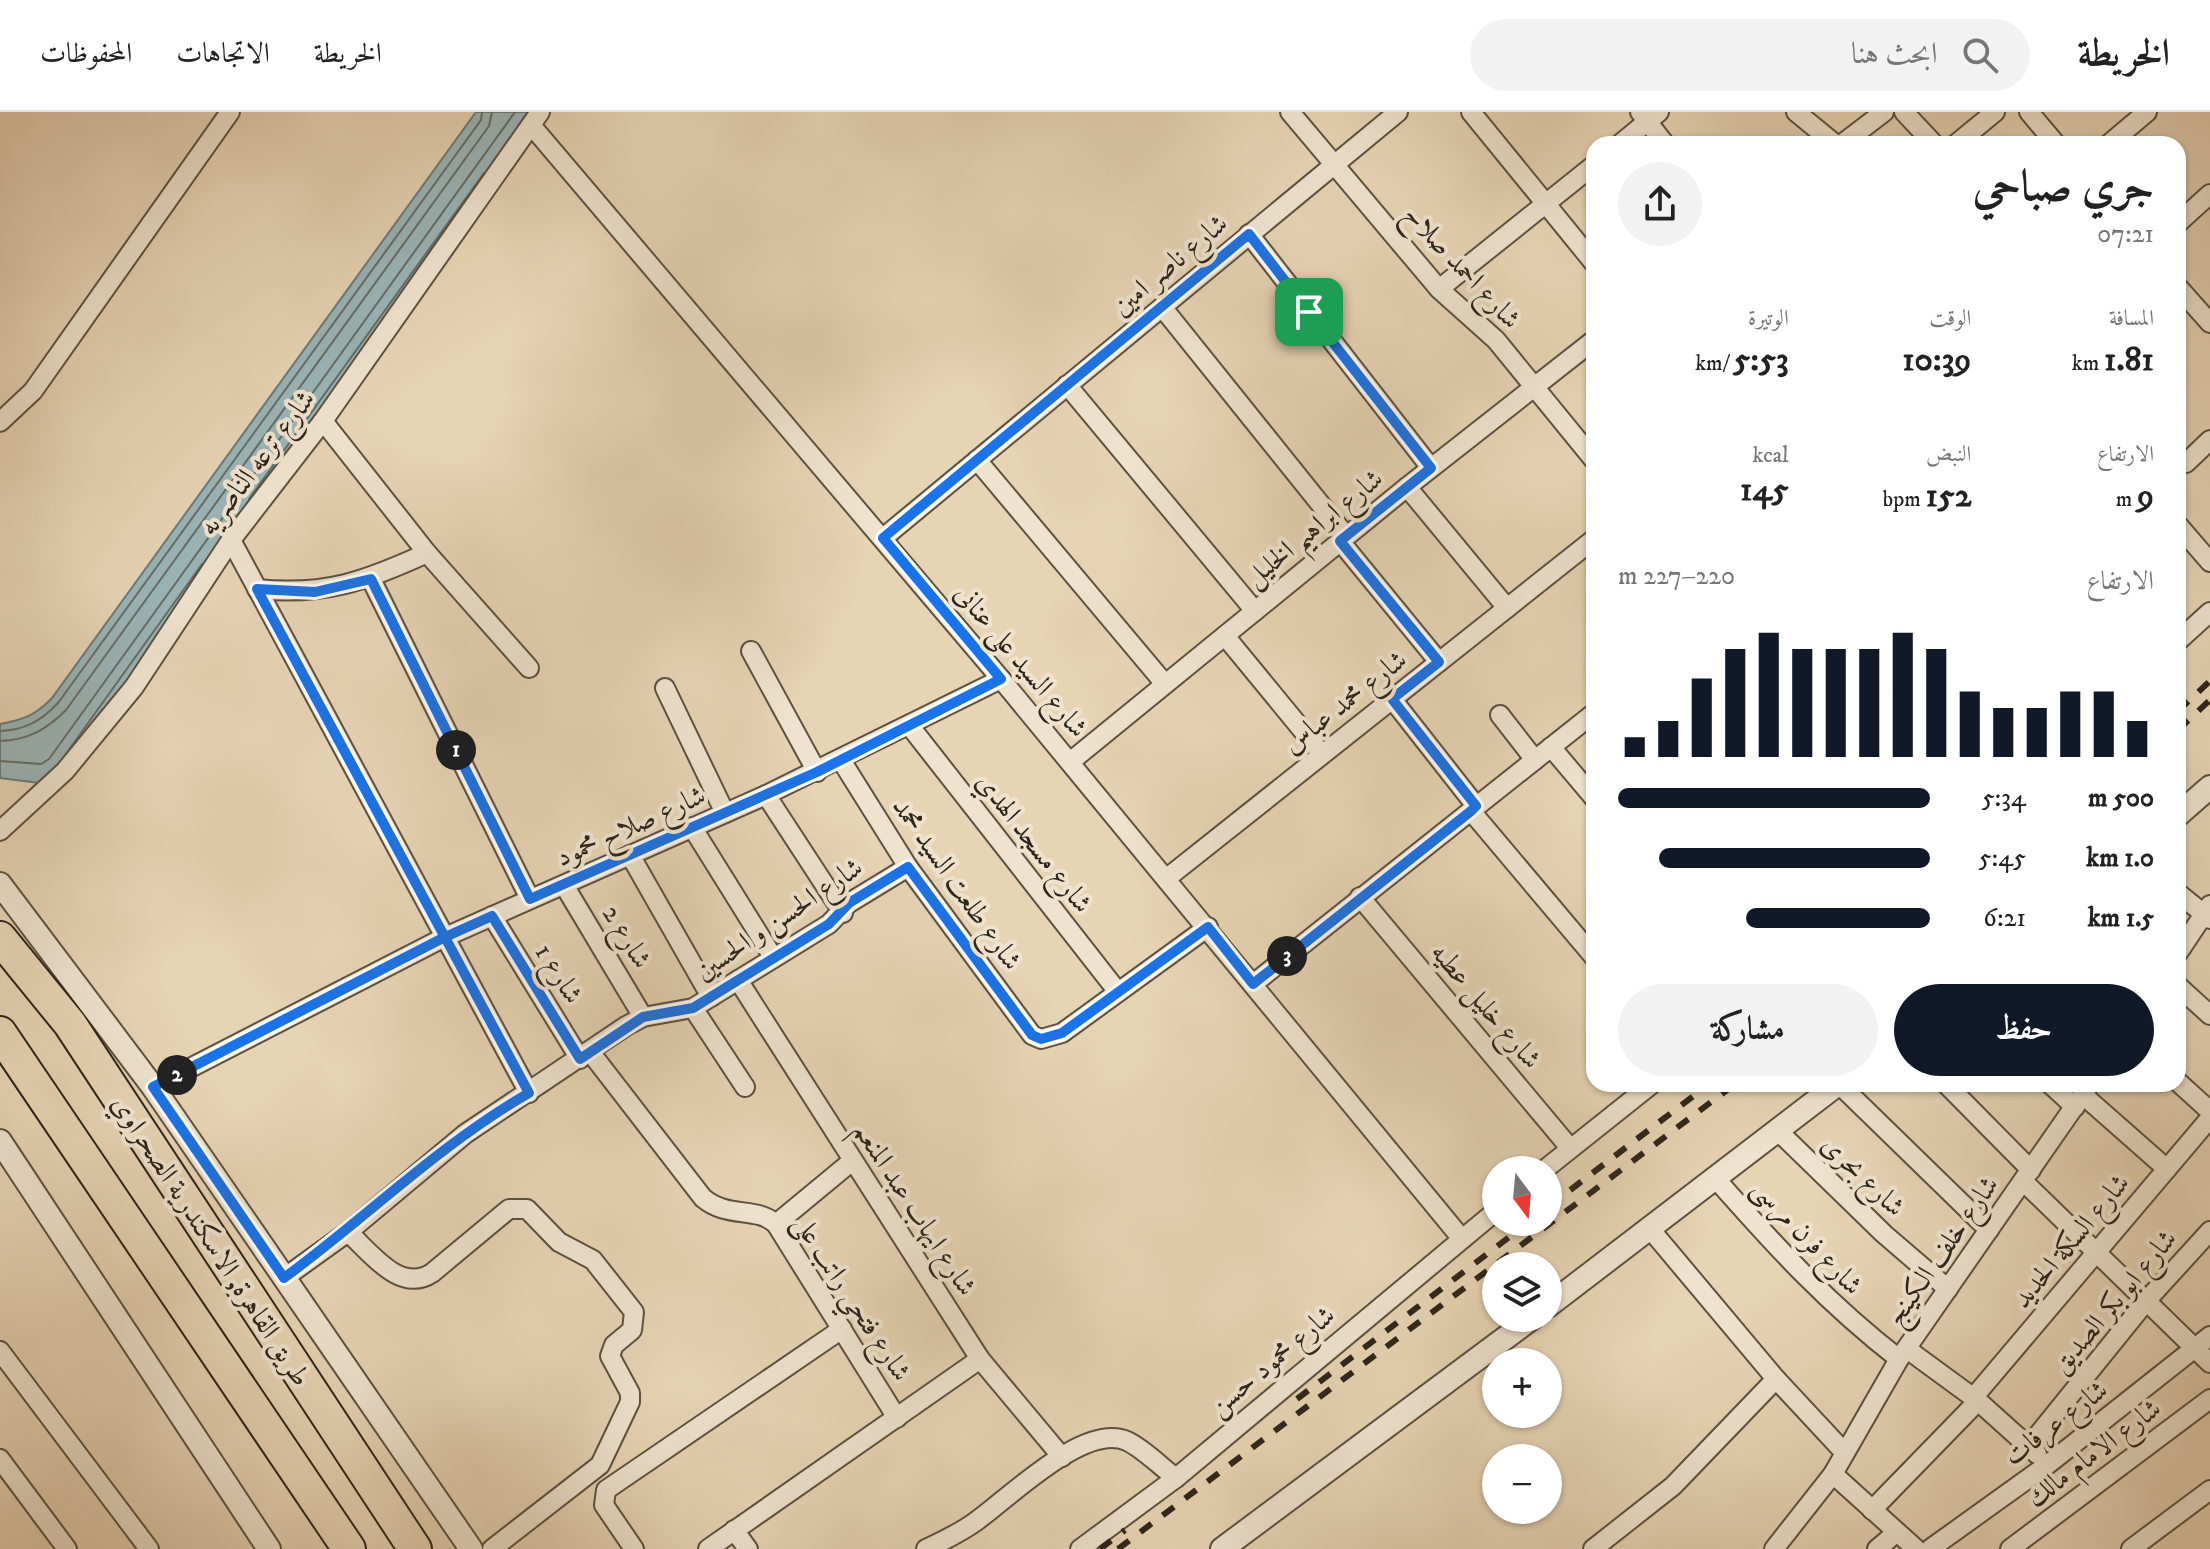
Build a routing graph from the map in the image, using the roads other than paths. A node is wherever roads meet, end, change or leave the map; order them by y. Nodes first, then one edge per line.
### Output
1 (230, 112) edge
2 (1290, 112) edge
3 (1471, 112) edge
4 (1796, 112) edge
5 (1884, 112) edge
6 (1904, 112) edge
7 (1995, 112) edge
8 (2029, 112) edge
9 (2142, 114) edge
10 (1389, 115) edge
11 (1649, 115) edge
12 (536, 118) edge
13 (1628, 136) edge
14 (1661, 136) edge
15 (1825, 136) edge
16 (1852, 136) edge
17 (1926, 136) edge
18 (1966, 136) edge
19 (2049, 136) edge
20 (2118, 136) edge
21 (1335, 164) junction
22 (1586, 172) edge
23 (2210, 194) edge
24 (1546, 204) junction
25 (2186, 216) edge
26 (1249, 234) junction
27 (1586, 253) edge
28 (1439, 289) junction
29 (2186, 295) edge
30 (1162, 307) junction
31 (2207, 315) edge
32 (1586, 346) edge
33 (1067, 385) junction
34 (1535, 387) junction
35 (323, 421) junction
36 (0, 422) edge
37 (2210, 440) edge
38 (1586, 450) edge
39 (977, 460) junction
40 (2186, 463) dead end
41 (1431, 468) junction
42 (1407, 487) junction
43 (2186, 534) edge
44 (883, 538) junction
45 (1343, 539) junction
46 (231, 540) junction
47 (1586, 545) edge
48 (427, 553) junction
49 (2210, 562) edge
50 (371, 579) junction
51 (257, 589) junction
52 (1507, 608) junction
53 (1255, 611) junction
54 (2210, 612) edge
55 (2186, 634) edge
56 (1225, 636) junction
57 (751, 651) dead end
58 (1439, 662) junction
59 (529, 668) dead end
60 (1001, 679) junction
61 (1165, 684) junction
62 (665, 688) dead end
63 (1392, 699) junction
64 (1500, 715) dead end
65 (1586, 719) edge
66 (909, 725) junction
67 (1551, 747) junction
68 (1322, 754) junction
69 (841, 760) junction
70 (1535, 760) junction
71 (1070, 762) junction
72 (817, 772) junction
73 (2210, 787) edge
74 (1586, 789) edge
75 (766, 795) junction
76 (1474, 808) junction
77 (2186, 808) edge
78 (725, 813) junction
79 (692, 827) junction
80 (0, 831) edge
81 (630, 855) junction
82 (908, 867) junction
83 (1167, 878) junction
84 (0, 884) edge
85 (564, 885) junction
86 (1360, 897) junction
87 (2186, 898) edge
88 (530, 899) junction
89 (2208, 912) edge
90 (843, 913) junction
91 (492, 916) junction
92 (1208, 927) junction
93 (0, 938) edge
94 (443, 938) junction
95 (2186, 942) edge
96 (1586, 947) edge
97 (773, 957) junction
98 (738, 980) junction
99 (1253, 984) junction
100 (1118, 992) junction
101 (2186, 993) edge
102 (711, 997) junction
103 (693, 1008) junction
104 (2210, 1015) edge
105 (643, 1017) junction
106 (0, 1033) edge
107 (586, 1056) junction
108 (153, 1087) junction
109 (745, 1087) dead end
110 (2186, 1089) edge
111 (1642, 1092) edge
112 (1828, 1092) edge
113 (1846, 1092) edge
114 (1953, 1092) edge
115 (529, 1093) junction
116 (2082, 1095) edge
117 (2210, 1111) edge
118 (2210, 1118) edge
119 (1778, 1131) junction
120 (0, 1141) edge
121 (1570, 1148) junction
122 (1561, 1156) edge
123 (851, 1162) junction
124 (2167, 1169) junction
125 (2027, 1176) junction
126 (1716, 1179) junction
127 (1482, 1223) edge
128 (776, 1224) junction
129 (1651, 1230) junction
130 (1989, 1230) junction
131 (2210, 1231) edge
132 (348, 1232) junction
133 (1462, 1239) junction
134 (2097, 1251) junction
135 (284, 1278) junction
136 (1948, 1289) junction
137 (1562, 1296) edge
138 (2147, 1300) junction
139 (842, 1329) junction
140 (1513, 1332) edge
141 (2206, 1349) edge
142 (0, 1351) edge
143 (1903, 1354) junction
144 (980, 1359) junction
145 (1776, 1379) junction
146 (1976, 1399) junction
147 (2210, 1399) edge
148 (897, 1418) junction
149 (2029, 1446) junction
150 (1844, 1452) junction
151 (1062, 1457) junction
152 (0, 1459) edge
153 (2047, 1465) junction
154 (1833, 1474) junction
155 (1176, 1478) junction
156 (2210, 1490) edge
157 (1872, 1510) junction
158 (734, 1530) junction
159 (1897, 1532) junction
160 (1226, 1548) edge
161 (67, 1549) edge
162 (149, 1549) edge
163 (269, 1549) edge
164 (349, 1549) edge
165 (415, 1549) edge
166 (471, 1549) edge
167 (492, 1549) edge
168 (634, 1549) edge
169 (708, 1549) edge
170 (748, 1549) edge
171 (926, 1549) edge
172 (1080, 1549) edge
173 (1593, 1549) edge
174 (1774, 1549) edge
175 (1877, 1549) edge
176 (1916, 1549) edge
177 (1930, 1549) edge
178 (2010, 1549) edge
179 (2131, 1549) edge

1 - 36 street
2 - 21 street, شارع احمد صلاح
3 - 24 street
4 - 15 street
5 - 16 street
6 - 17 street
7 - 18 street
8 - 19 street
9 - 20 street
10 - 21 street, شارع ناصر امين
11 - 13 street
11 - 14 street
12 - 35 street, شارع ترعه الناصريه
12 - 44 street, شارع السيد على عنانى
21 - 26 street, شارع ناصر امين
21 - 28 street, شارع احمد صلاح
22 - 24 street
23 - 25 street
24 - 27 street
24 - 28 street
26 - 30 street, شارع ناصر امين
26 - 41 street
28 - 34 street, شارع احمد صلاح
29 - 31 street
30 - 33 street, شارع ناصر امين
30 - 45 street
32 - 34 street, شارع ابراهيم الخليل
33 - 39 street, شارع ناصر امين
33 - 53 street
34 - 38 street, شارع احمد صلاح
34 - 41 street, شارع ابراهيم الخليل
35 - 46 street, شارع ترعه الناصريه
35 - 48 street
37 - 40 street
39 - 44 street, شارع ناصر امين
39 - 61 street
41 - 42 street, شارع ابراهيم الخليل
42 - 45 street, شارع ابراهيم الخليل
42 - 52 street
43 - 49 street
44 - 60 street, شارع السيد على عنانى
45 - 53 street, شارع ابراهيم الخليل
45 - 58 street
46 - 51 street
46 - 80 street, شارع ترعه الناصريه
47 - 52 street, شارع محمد عباس
48 - 50 street
48 - 59 street
50 - 51 street
50 - 88 street
51 - 94 street
52 - 58 street, شارع محمد عباس
53 - 56 street, شارع ابراهيم الخليل
54 - 55 street
56 - 61 street, شارع ابراهيم الخليل
56 - 68 street
57 - 72 street
58 - 63 street, شارع محمد عباس
60 - 66 street, شارع صلاح محمود
60 - 71 street, شارع السيد على عنانى
61 - 71 street, شارع ابراهيم الخليل
62 - 78 street
63 - 68 street, شارع محمد عباس
63 - 76 street
64 - 70 street
65 - 67 street
66 - 69 street, شارع صلاح محمود
66 - 100 street, شارع مسجد الهدي
67 - 70 street
67 - 74 street
68 - 83 street, شارع محمد عباس
69 - 72 street, شارع صلاح محمود
69 - 82 street, شارع طلعت السيد محمد
70 - 76 street
71 - 83 street, شارع السيد على عنانى
72 - 75 street, شارع صلاح محمود
73 - 77 street
75 - 78 street, شارع صلاح محمود
75 - 90 street
76 - 86 street
76 - 96 street
78 - 79 street, شارع صلاح محمود
79 - 81 street, شارع صلاح محمود
79 - 97 street
81 - 85 street, شارع صلاح محمود
81 - 102 street
82 - 90 street, شارع الحسن و الحسين
82 - 100 street, شارع طلعت السيد محمد
83 - 92 street, شارع السيد على عنانى
84 - 108 street
85 - 88 street, شارع صلاح محمود
85 - 105 street, شارع 2
86 - 99 street
86 - 121 street, شارع خليل عطيه
87 - 89 street
88 - 91 street, شارع صلاح محمود
89 - 95 street
90 - 97 street, شارع الحسن و الحسين
91 - 94 street, شارع صلاح محمود
91 - 107 street, شارع 1
92 - 99 street, شارع السيد على عنانى
92 - 100 street
93 - 165 highway, طريق القاهرة, الاسكندرية الصحراوي
94 - 108 street, شارع صلاح محمود
94 - 115 street
97 - 98 street, شارع الحسن و الحسين
98 - 102 street, شارع الحسن و الحسين
98 - 123 street, شارع ايهاب عبد المنعم
99 - 133 street, شارع السيد على عنانى
101 - 104 street
102 - 103 street, شارع الحسن و الحسين
103 - 105 street, شارع الحسن و الحسين
103 - 109 street
105 - 107 street, شارع الحسن و الحسين
106 - 164 highway, طريق القاهرة, الاسكندرية الصحراوي
107 - 115 street, شارع الحسن و الحسين
107 - 128 street, شارع فتحي راتب على
108 - 135 street
110 - 117 street
111 - 121 street
112 - 119 street
113 - 130 street
114 - 125 street
115 - 132 street, شارع الحسن و الحسين
116 - 124 street
116 - 125 street, شارع خلف الكينج
118 - 124 street, شارع السكة الحديد
119 - 126 street
119 - 136 street, شارع بحرى
120 - 163 street
121 - 122 street
123 - 128 street
123 - 144 street, شارع ايهاب عبد المنعم
124 - 134 street, شارع السكة الحديد
125 - 130 street, شارع خلف الكينج
125 - 134 street
126 - 129 street
126 - 143 street, شارع فرن مرسى
127 - 133 street, شارع محمود حسن
128 - 139 street, شارع فتحي راتب على
129 - 137 street
129 - 145 street
130 - 136 street, شارع خلف الكينج
131 - 138 street, شارع ابو بكر الصديق
132 - 135 street, شارع الحسن و الحسين
132 - 167 street
133 - 155 street, شارع محمود حسن
134 - 138 street
134 - 146 street, شارع السكة الحديد
135 - 166 street
136 - 143 street, شارع خلف الكينج
138 - 141 street
138 - 149 street, شارع ابو بكر الصديق
139 - 148 street, شارع فتحي راتب على
139 - 168 street
140 - 160 street
141 - 153 street, شارع عرفات
142 - 162 street
143 - 146 street, شارع فرن مرسى
143 - 150 street, شارع خلف الكينج
144 - 148 street
144 - 151 street, شارع ايهاب عبد المنعم
145 - 150 street
145 - 173 street
146 - 149 street, شارع فرن مرسى
146 - 157 street, شارع السكة الحديد
147 - 178 street, شارع الامام مالك
148 - 158 street
149 - 153 street, شارع فرن مرسى
150 - 154 street, شارع خلف الكينج
151 - 155 street
151 - 171 street
152 - 161 street
153 - 177 street, شارع عرفات
154 - 157 street
154 - 174 street, شارع خلف الكينج
155 - 172 street, شارع محمود حسن
156 - 179 street
157 - 159 street
158 - 169 street
158 - 170 street
159 - 175 street
159 - 176 street

